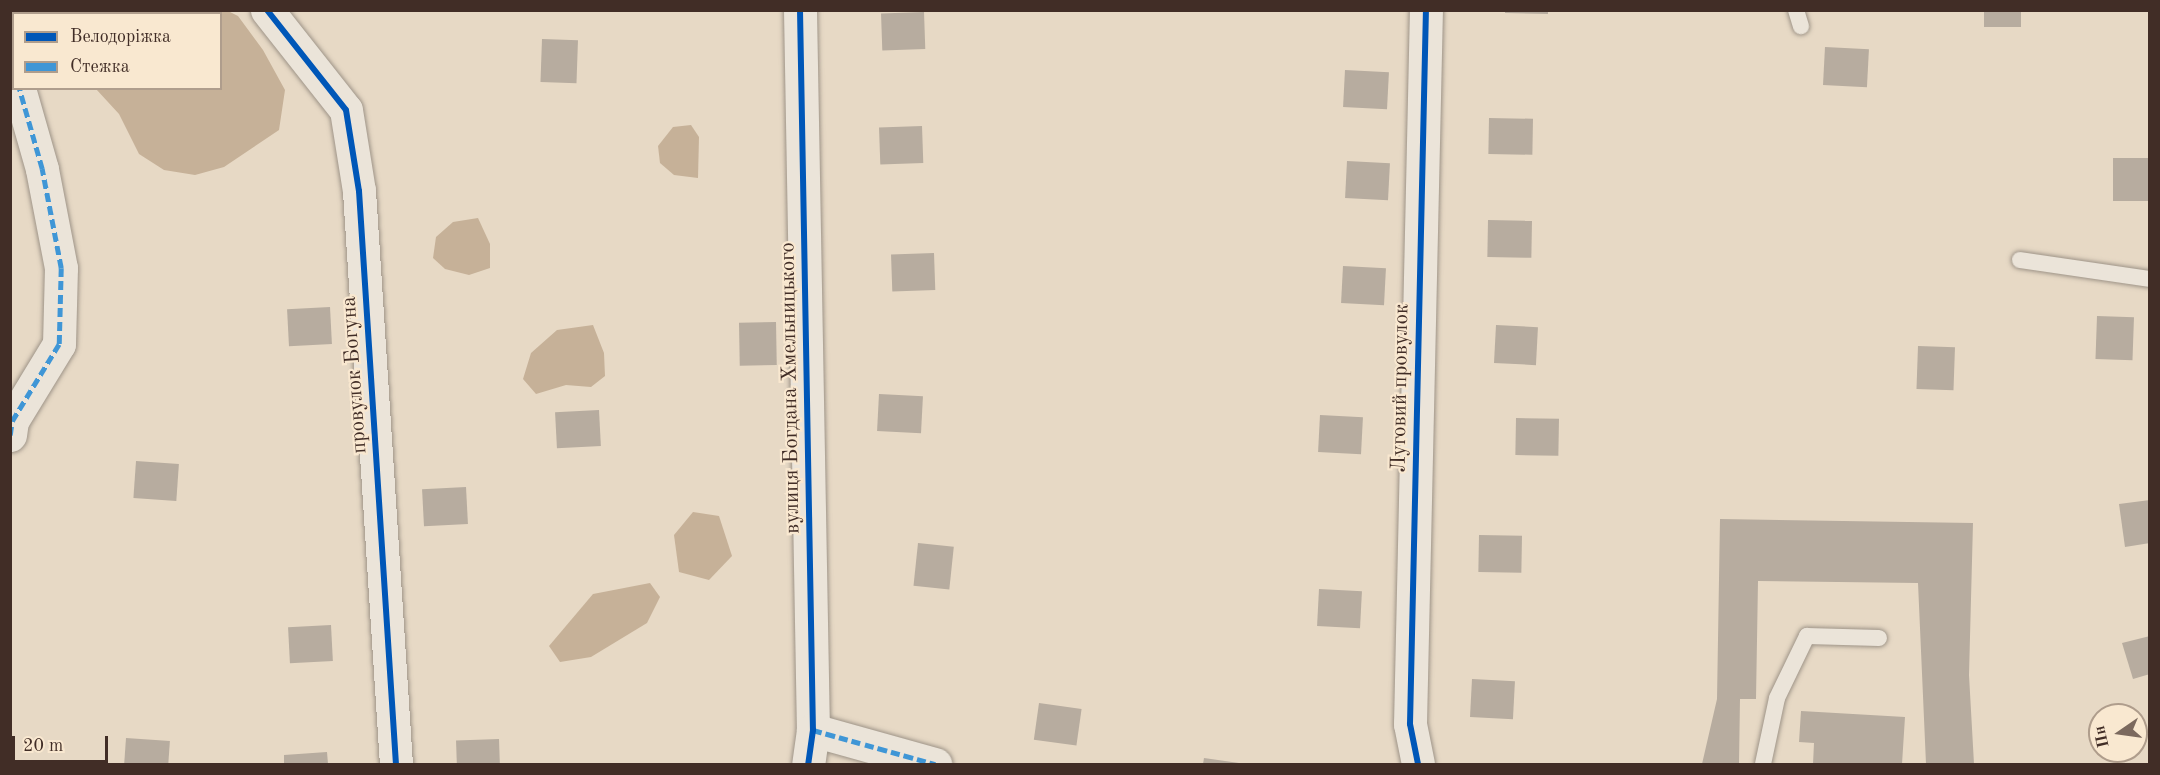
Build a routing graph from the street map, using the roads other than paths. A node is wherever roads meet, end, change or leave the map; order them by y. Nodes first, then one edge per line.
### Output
1 (267, 10) edge
2 (800, 10) edge
3 (1426, 10) edge
4 (21, 90) edge
5 (2020, 260) dead end
6 (2150, 279) edge
7 (10, 435) edge
8 (1879, 638) dead end
9 (813, 730) junction
10 (396, 765) edge
11 (808, 765) edge
12 (935, 765) edge
13 (1418, 765) edge
14 (1763, 765) edge

1 - 10 street, провулок Богуна
2 - 9 street, вулиця Богдана Хмельницького
3 - 13 street, Луговий провулок
4 - 7 street
5 - 6 lane
8 - 14 lane
9 - 11 street, вулиця Богдана Хмельницького
9 - 12 street

